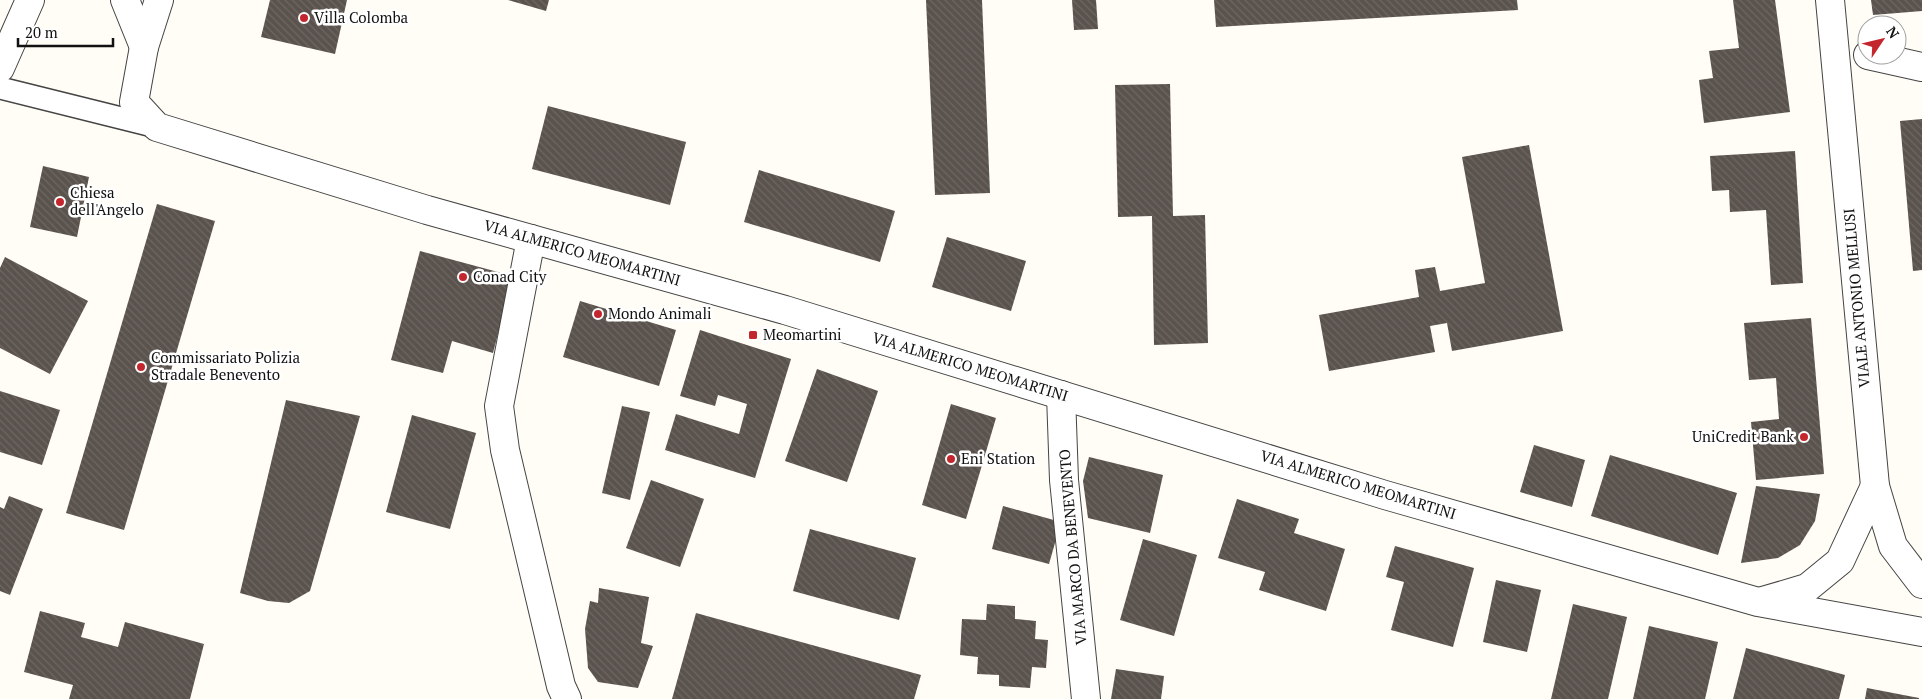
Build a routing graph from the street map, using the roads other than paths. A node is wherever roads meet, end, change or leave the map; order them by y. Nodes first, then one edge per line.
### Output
1 (125, 0) edge
2 (159, 0) edge
3 (1830, 0) edge
4 (31, 2) edge
5 (1833, 46) junction
6 (144, 47) junction
7 (1857, 52) edge
8 (1907, 64) edge
9 (1922, 67) edge
10 (0, 68) edge
11 (0, 88) edge
12 (157, 127) junction
13 (531, 239) junction
14 (1060, 395) junction
15 (1875, 486) junction
16 (1922, 584) edge
17 (1758, 602) junction
18 (1922, 632) edge
19 (567, 699) edge
20 (1086, 699) edge

1 - 6 street
2 - 6 street
3 - 5 street, VIALE ANTONIO MELLUSI
4 - 10 street
5 - 7 street
5 - 15 street, VIALE ANTONIO MELLUSI
6 - 12 street
8 - 9 street
11 - 12 street
12 - 13 street, VIA ALMERICO MEOMARTINI
13 - 14 street, VIA ALMERICO MEOMARTINI
13 - 19 street
14 - 17 street, VIA ALMERICO MEOMARTINI
14 - 20 street, VIA MARCO DA BENEVENTO
15 - 16 street, VIALE ANTONIO MELLUSI
15 - 17 street
17 - 18 street, VIA ALMERICO MEOMARTINI

